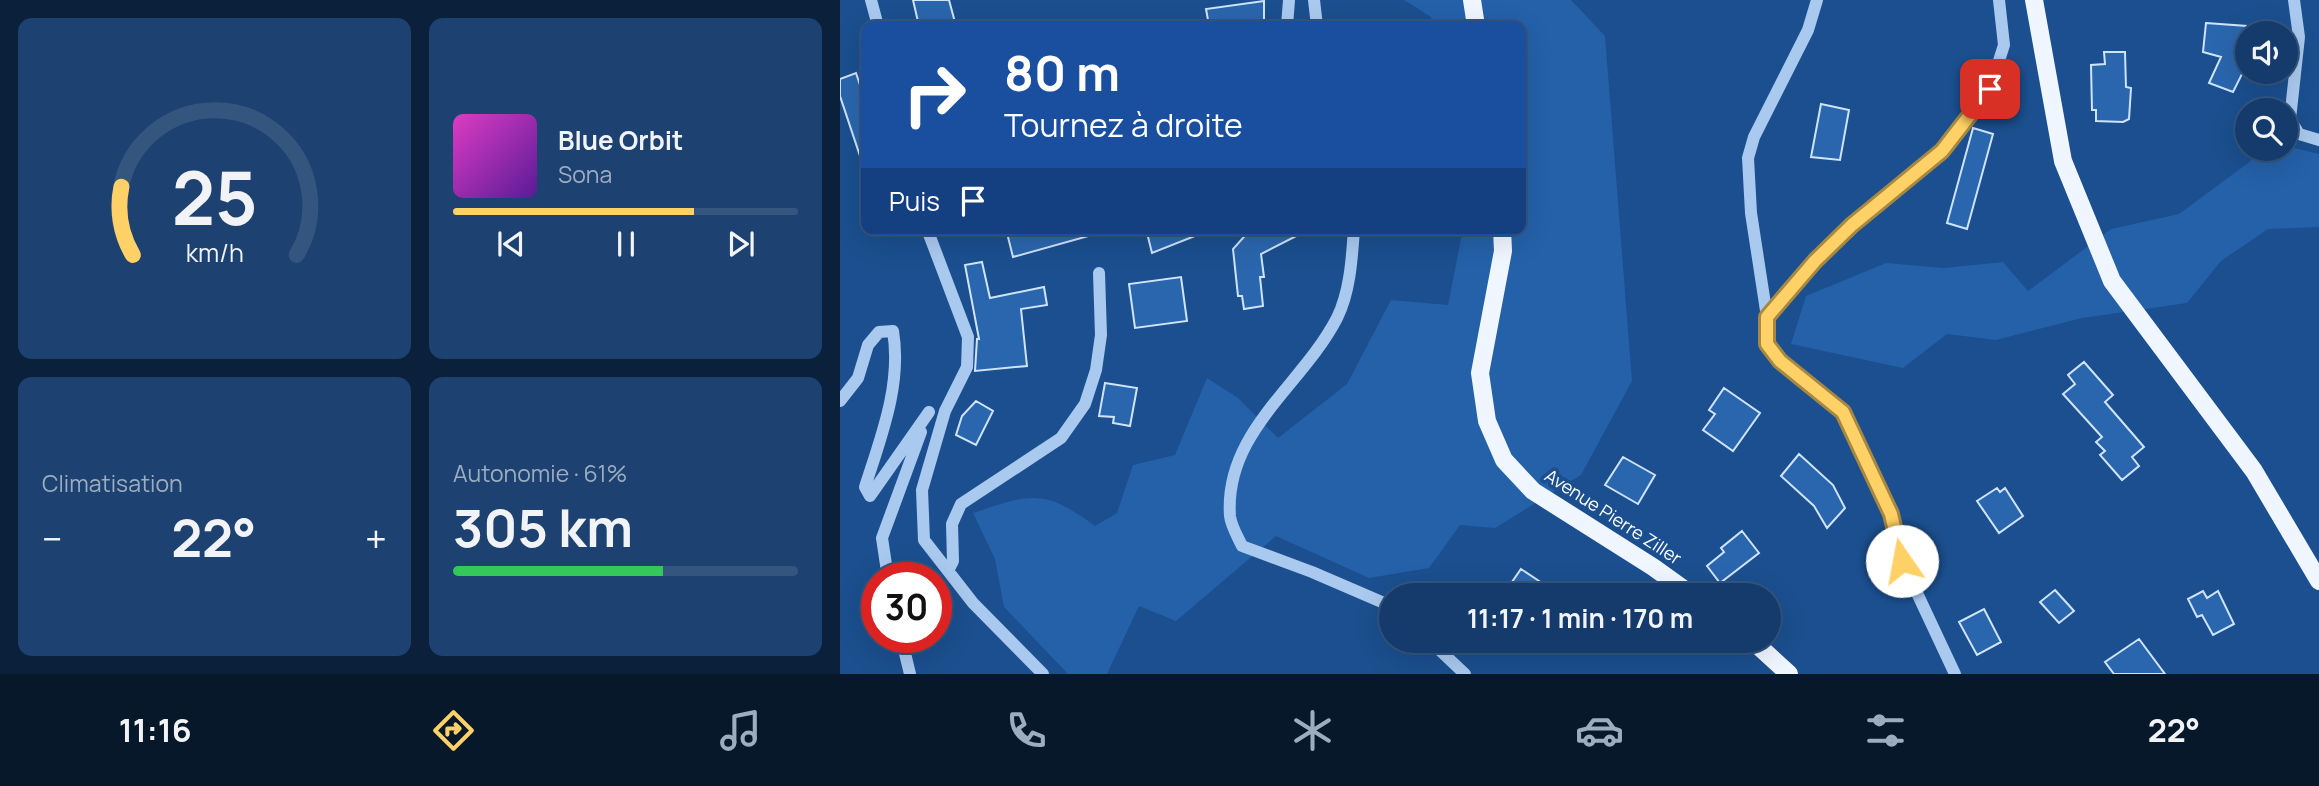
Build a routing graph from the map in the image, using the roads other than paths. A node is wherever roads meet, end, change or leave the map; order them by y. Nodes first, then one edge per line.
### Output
1 (871, 0) edge
2 (1289, 0) edge
3 (1314, 0) edge
4 (1472, 0) edge
5 (1817, 0) edge
6 (1998, 0) edge
7 (2034, 0) edge
8 (2294, 0) edge
9 (877, 21) edge
10 (1287, 21) edge
11 (1316, 21) edge
12 (1475, 21) edge
13 (2319, 140) edge
14 (929, 235) edge
15 (1354, 235) edge
16 (1502, 235) edge
17 (1099, 273) dead end
18 (1767, 317) junction
19 (840, 401) edge
20 (945, 411) junction
21 (929, 412) junction
22 (886, 562) edge
23 (942, 562) edge
24 (952, 563) edge
25 (952, 575) edge
26 (2319, 581) edge
27 (1674, 583) edge
28 (1379, 601) edge
29 (905, 653) edge
30 (1443, 653) edge
31 (1766, 653) edge
32 (910, 674) edge
33 (1044, 674) edge
34 (1465, 674) edge
35 (1789, 674) edge
36 (1955, 674) edge

1 - 9 street
2 - 10 street
3 - 11 street
4 - 12 main road
5 - 18 street
6 - 18 street
7 - 26 main road
8 - 13 street
14 - 20 street
15 - 28 street
16 - 27 main road, Avenue Pierre Ziller
17 - 24 street
18 - 36 street
19 - 21 street
20 - 21 street
20 - 23 street
21 - 22 street
25 - 33 street
29 - 32 street
30 - 34 street
31 - 35 main road

